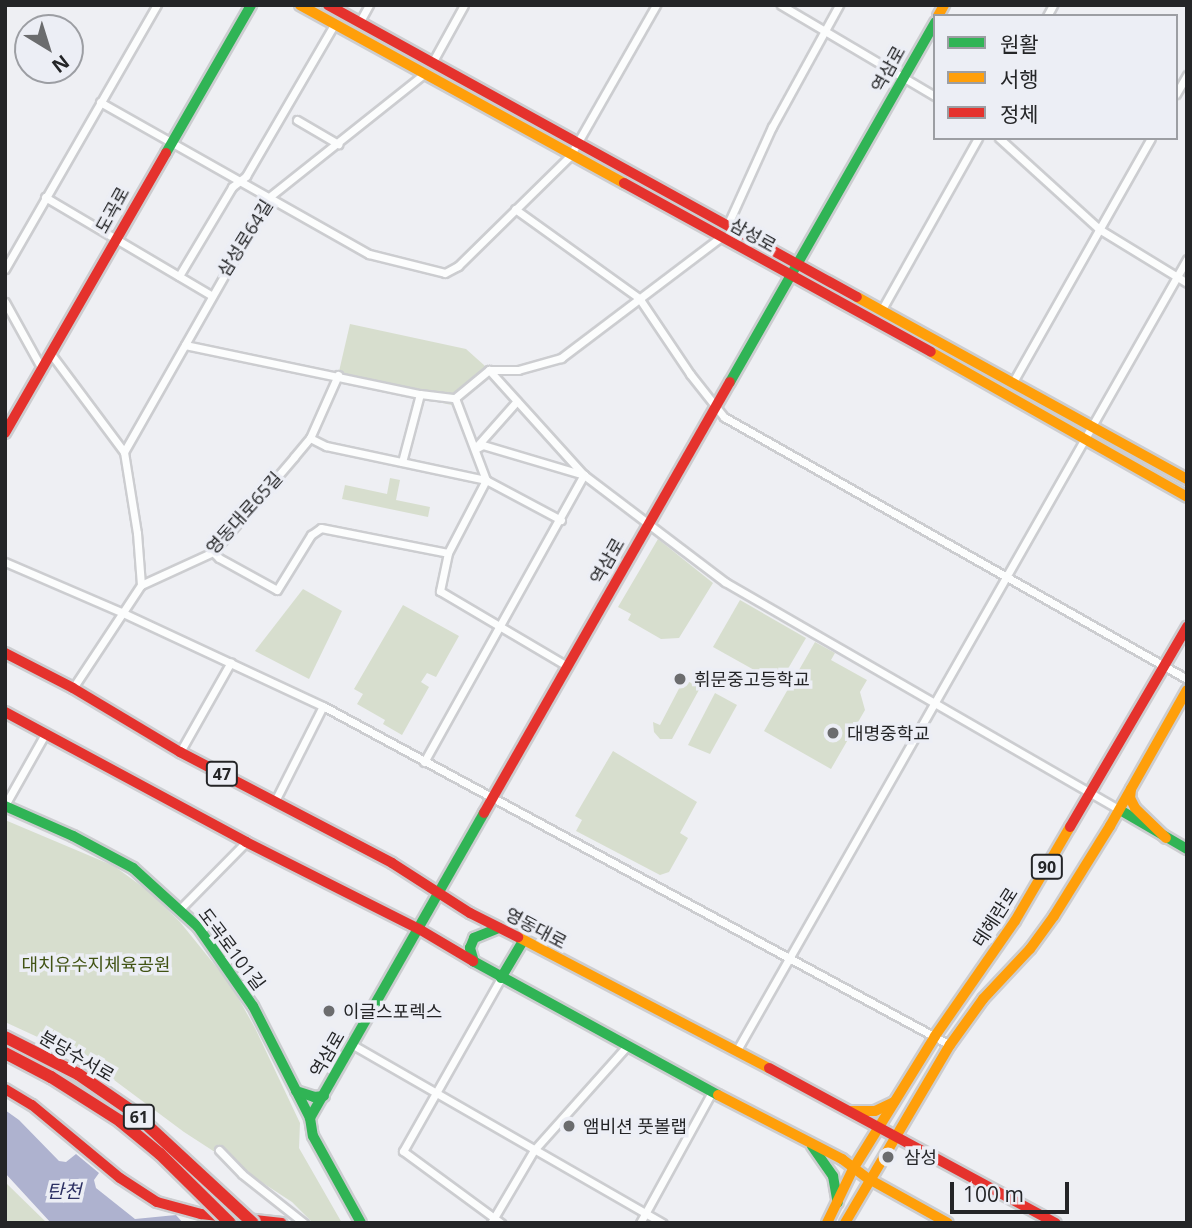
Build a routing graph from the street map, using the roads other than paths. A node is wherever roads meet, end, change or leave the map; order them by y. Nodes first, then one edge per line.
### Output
1 (157, 5) edge
2 (251, 5) edge
3 (300, 5) edge
4 (328, 5) edge
5 (369, 5) edge
6 (464, 5) edge
7 (656, 5) edge
8 (781, 5) edge
9 (839, 5) edge
10 (335, 23) junction
11 (359, 23) junction
12 (933, 26) edge
13 (825, 30) junction
14 (428, 68) junction
15 (1187, 75) edge
16 (904, 77) junction
17 (1178, 91) edge
18 (933, 95) edge
19 (100, 102) junction
20 (297, 120) dead end
21 (977, 140) edge
22 (1001, 140) edge
23 (1150, 140) edge
24 (170, 142) junction
25 (578, 143) junction
26 (338, 144) junction
27 (571, 156) junction
28 (238, 181) junction
29 (45, 197) junction
30 (268, 198) junction
31 (514, 209) junction
32 (1099, 229) junction
33 (724, 231) junction
34 (116, 238) junction
35 (1187, 259) edge
36 (797, 263) junction
37 (5, 269) edge
38 (179, 276) junction
39 (790, 277) junction
40 (1177, 277) junction
41 (1187, 283) edge
42 (211, 295) junction
43 (639, 298) junction
44 (5, 302) edge
45 (881, 311) junction
46 (186, 345) junction
47 (51, 354) junction
48 (42, 369) junction
49 (489, 370) junction
50 (338, 375) junction
51 (1013, 382) junction
52 (419, 394) junction
53 (455, 398) junction
54 (517, 401) junction
55 (716, 406) junction
56 (1094, 426) junction
57 (5, 433) edge
58 (310, 439) junction
59 (1086, 440) junction
60 (475, 449) junction
61 (124, 452) junction
62 (402, 462) junction
63 (584, 475) junction
64 (1187, 479) edge
65 (486, 480) junction
66 (1187, 498) edge
67 (561, 520) junction
68 (649, 522) junction
69 (213, 552) junction
70 (448, 553) junction
71 (5, 562) edge
72 (1007, 578) junction
73 (141, 585) junction
74 (121, 612) junction
75 (500, 627) junction
76 (1187, 627) edge
77 (5, 653) edge
78 (231, 662) junction
79 (567, 666) junction
80 (1163, 668) junction
81 (1187, 679) edge
82 (73, 688) junction
83 (1187, 690) edge
84 (934, 702) junction
85 (323, 706) junction
86 (5, 712) edge
87 (45, 734) junction
88 (180, 752) junction
89 (424, 762) junction
90 (1131, 787) junction
91 (1091, 794) junction
92 (494, 796) junction
93 (275, 801) junction
94 (5, 805) edge
95 (1120, 810) junction
96 (1166, 838) junction
97 (246, 842) junction
98 (1185, 845) edge
99 (441, 892) junction
100 (180, 909) junction
101 (499, 928) junction
102 (419, 929) junction
103 (523, 941) junction
104 (791, 957) junction
105 (474, 962) junction
106 (501, 978) junction
107 (935, 1036) junction
108 (5, 1037) edge
109 (352, 1045) junction
110 (950, 1045) junction
111 (626, 1047) junction
112 (737, 1050) junction
113 (5, 1053) edge
114 (5, 1089) edge
115 (295, 1091) junction
116 (436, 1092) junction
117 (712, 1092) junction
118 (324, 1096) junction
119 (897, 1100) junction
120 (844, 1110) junction
121 (310, 1118) junction
122 (879, 1129) junction
123 (894, 1137) junction
124 (810, 1143) junction
125 (219, 1150) dead end
126 (534, 1150) junction
127 (853, 1169) junction
128 (869, 1179) junction
129 (838, 1203) junction
130 (646, 1213) junction
131 (495, 1221) edge
132 (230, 1223) edge
133 (253, 1223) edge
134 (281, 1223) edge
135 (304, 1223) edge
136 (361, 1223) edge
137 (640, 1223) edge
138 (663, 1223) edge
139 (827, 1223) edge
140 (845, 1223) edge
141 (948, 1223) edge
142 (1056, 1223) edge

1 - 19 street
2 - 24 main road, 도곡로
3 - 10 main road, 삼성로
4 - 11 main road, 삼성로
5 - 11 street
6 - 14 street
7 - 25 street
8 - 13 street
9 - 13 street
10 - 14 main road, 삼성로
10 - 28 street
11 - 14 main road, 삼성로
12 - 16 main road, 역삼로
13 - 16 street
13 - 33 street
14 - 25 main road, 삼성로
14 - 26 street, 삼성로64길
14 - 27 main road, 삼성로
15 - 17 street
16 - 18 street
16 - 36 main road, 역삼로
19 - 24 street
19 - 29 street
20 - 26 street
21 - 45 street
22 - 32 street
23 - 32 street
24 - 28 street
24 - 34 main road, 도곡로
25 - 27 main road
25 - 27 main road
25 - 33 main road, 삼성로
26 - 30 street, 삼성로64길
27 - 31 street
27 - 33 main road, 삼성로
28 - 30 street
28 - 38 street
29 - 34 street
29 - 37 street
30 - 31 street
30 - 42 street, 삼성로64길
31 - 43 street
32 - 40 street
32 - 51 street
33 - 36 main road, 삼성로
33 - 39 main road, 삼성로
33 - 43 street
34 - 38 street
34 - 47 main road, 도곡로
35 - 40 street
36 - 39 main road, 역삼로
36 - 45 main road, 삼성로
38 - 42 street
39 - 55 main road, 역삼로
39 - 59 main road, 삼성로
40 - 41 street
40 - 56 street
42 - 46 street, 삼성로64길
43 - 49 street
43 - 55 street
44 - 48 street
45 - 51 main road, 삼성로
46 - 50 street
46 - 61 street, 삼성로64길
47 - 48 main road, 도곡로
47 - 61 street
48 - 57 main road, 도곡로
49 - 53 street
49 - 54 street
50 - 52 street
50 - 58 street, 영동대로65길
51 - 56 main road, 삼성로
52 - 53 street
52 - 62 street
53 - 60 street
54 - 60 street
54 - 63 street
55 - 68 main road, 역삼로
55 - 72 street
56 - 59 street
56 - 64 main road, 삼성로
58 - 62 street
58 - 69 street, 영동대로65길
59 - 66 main road, 삼성로
59 - 72 street
60 - 63 street
60 - 65 street
61 - 73 street
62 - 65 street
63 - 67 street
63 - 68 street
65 - 67 street
65 - 70 street
67 - 75 street
68 - 79 main road, 역삼로
68 - 84 street
69 - 70 street
69 - 73 street, 영동대로65길
70 - 75 street
71 - 74 street
72 - 80 street
72 - 84 street
73 - 74 street, 영동대로65길
74 - 78 street
74 - 82 street, 영동대로65길
75 - 79 street
75 - 89 street
76 - 80 main road, 테헤란로 / 90
77 - 82 main road, 영동대로 / 47
78 - 85 street
78 - 88 street
79 - 92 main road, 역삼로
80 - 81 street
80 - 91 main road, 테헤란로 / 90
82 - 88 main road, 영동대로 / 47
83 - 90 main road, 90
84 - 91 street
84 - 104 street
85 - 89 street
85 - 93 street
86 - 87 main road
87 - 94 street
87 - 97 main road
88 - 93 main road, 영동대로 / 47
89 - 92 street
90 - 95 main road, 90
90 - 96 main road
91 - 95 street
91 - 107 main road, 테헤란로 / 90
92 - 99 main road, 역삼로
92 - 104 street
93 - 99 main road, 영동대로 / 47
94 - 100 main road, 도곡로101길
95 - 96 main road
95 - 110 main road, 90
96 - 98 main road
97 - 100 street
97 - 102 main road
99 - 101 main road, 영동대로 / 47
99 - 102 main road, 역삼로
100 - 115 main road, 도곡로101길
101 - 103 main road, 영동대로 / 47
101 - 105 main road
102 - 105 main road
102 - 109 main road, 역삼로
103 - 106 main road
103 - 112 main road, 영동대로 / 47
104 - 107 street
104 - 112 street
105 - 106 main road
106 - 111 main road
106 - 116 street
107 - 110 street
107 - 119 main road, 테헤란로 / 90
108 - 133 main road, 분당수서로 / 61, bridge
109 - 116 street
109 - 118 main road, 역삼로
110 - 123 main road, 90
111 - 117 main road
111 - 126 street
112 - 120 main road, 영동대로 / 47
113 - 132 main road, 분당수서로 / 61, bridge
114 - 134 main road, bridge
115 - 118 main road
115 - 121 main road, 도곡로101길
116 - 126 street
116 - 131 street
117 - 124 main road
117 - 130 street
118 - 121 main road, 역삼로
119 - 120 main road
119 - 122 main road, 테헤란로 / 90
120 - 122 main road, 영동대로 / 47
121 - 136 main road, 도곡로101길
122 - 123 main road, 영동대로 / 47
122 - 127 main road, 테헤란로 / 90
123 - 128 main road, 90
123 - 142 main road, 영동대로 / 47
124 - 127 main road
124 - 129 main road
125 - 135 street
126 - 130 street
126 - 131 street
127 - 128 main road
127 - 129 main road, 테헤란로 / 90
128 - 140 main road, 90
128 - 141 main road
129 - 139 main road, 테헤란로 / 90
130 - 137 street
130 - 138 street

